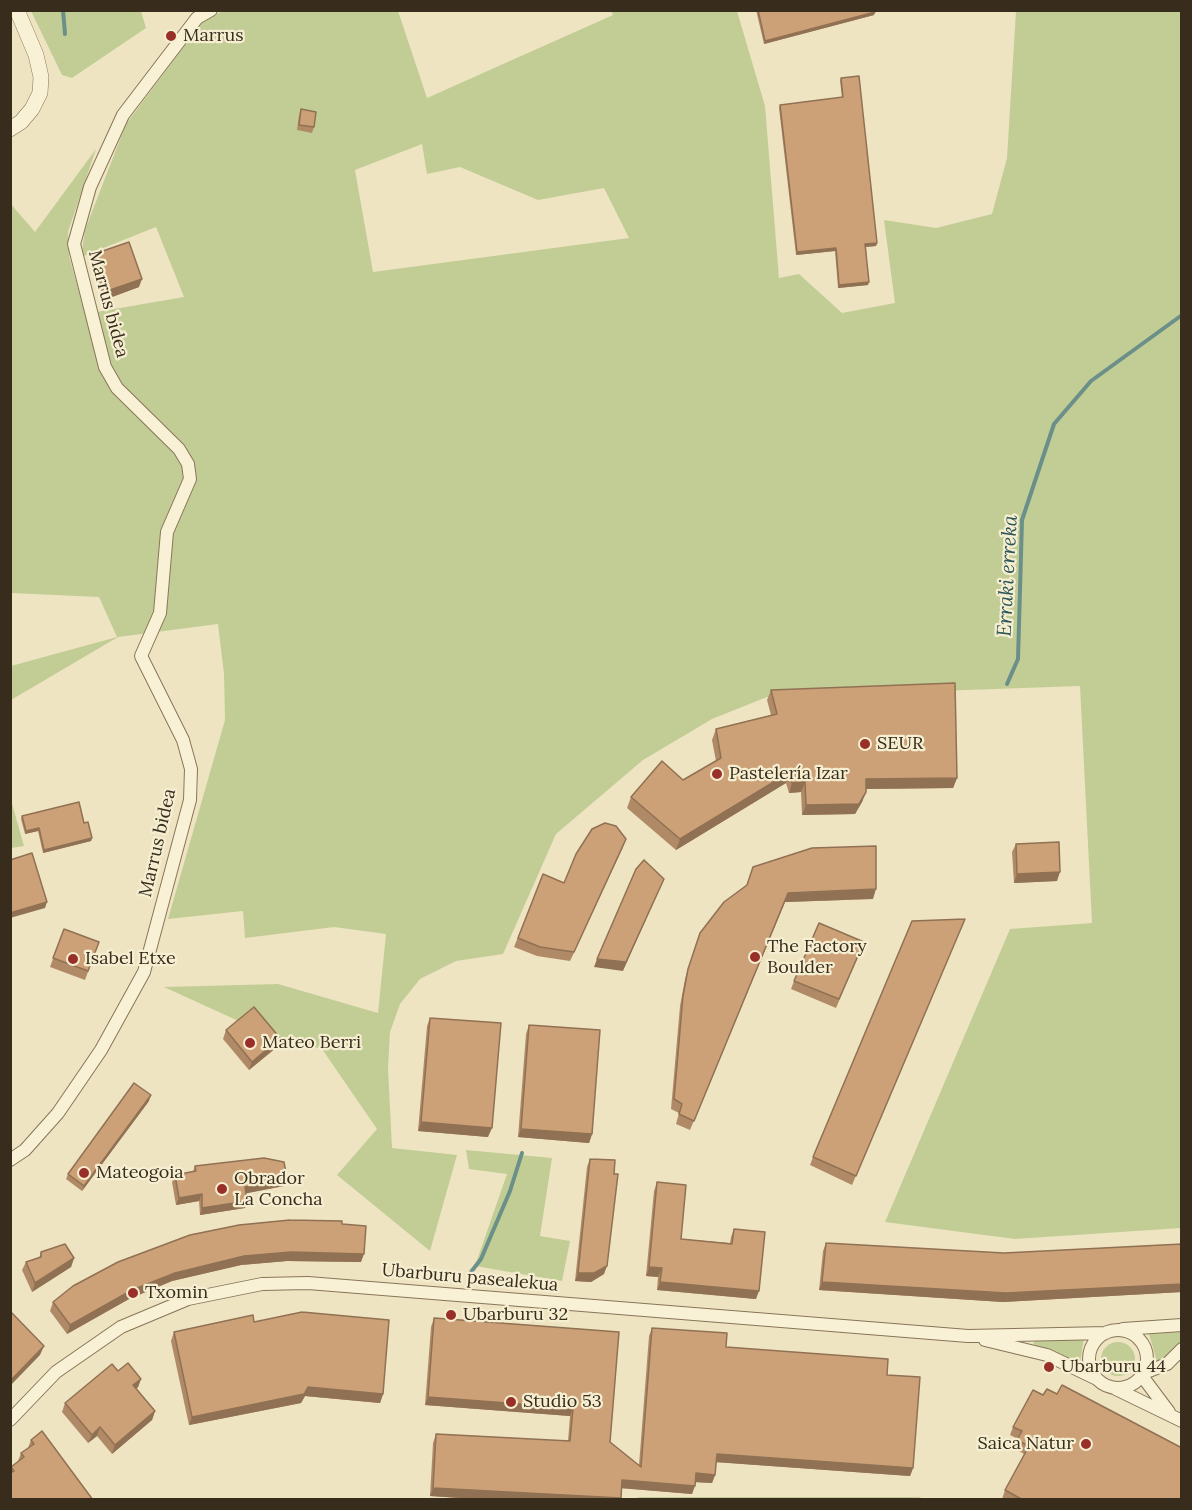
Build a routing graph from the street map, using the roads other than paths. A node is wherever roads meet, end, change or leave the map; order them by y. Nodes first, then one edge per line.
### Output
1 (16, 10) edge
2 (211, 10) edge
3 (10, 129) edge
4 (10, 1160) edge
5 (1182, 1325) edge
6 (1119, 1330) junction
7 (1106, 1333) junction
8 (968, 1336) junction
9 (1182, 1349) edge
10 (1096, 1378) junction
11 (1145, 1378) junction
12 (1115, 1388) junction
13 (1176, 1418) edge
14 (10, 1420) edge

1 - 3 street
2 - 4 street, Marrus bidea
5 - 6 street
6 - 7 street
6 - 11 street
7 - 8 street, Ubarburu pasealekua
7 - 10 street
8 - 10 street, Ubarburu pasealekua
8 - 14 street, Ubarburu pasealekua
9 - 11 street
10 - 12 street
11 - 12 street
11 - 13 street
12 - 13 street

